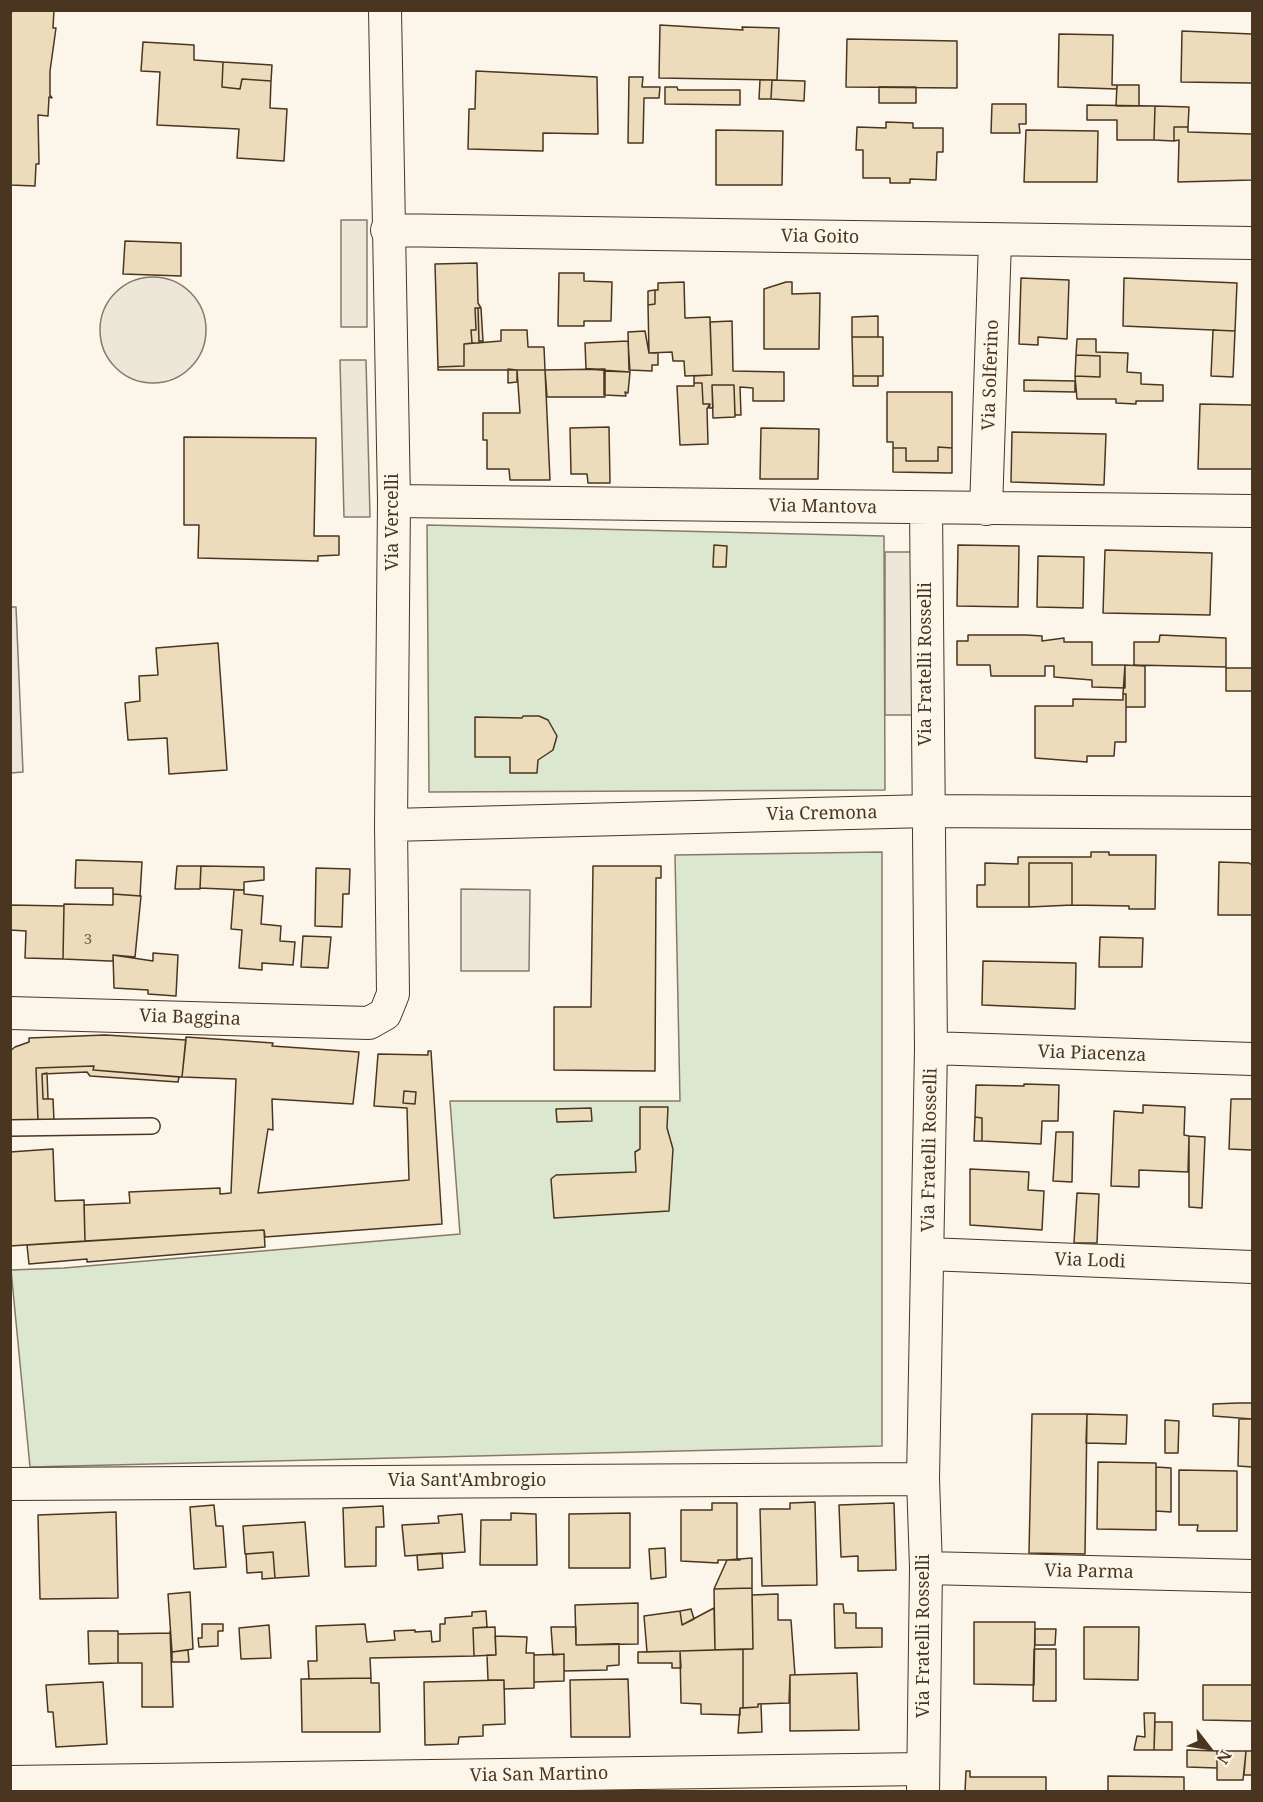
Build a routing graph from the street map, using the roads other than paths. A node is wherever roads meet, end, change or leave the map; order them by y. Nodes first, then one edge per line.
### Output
1 (385, 10) edge
2 (387, 230) junction
3 (995, 241) junction
4 (1252, 243) edge
5 (394, 501) junction
6 (926, 508) junction
7 (986, 509) junction
8 (1252, 511) edge
9 (927, 811) junction
10 (1252, 813) edge
11 (391, 825) junction
12 (10, 1013) edge
13 (369, 1023) joint
14 (931, 1048) junction
15 (1252, 1059) edge
16 (152, 1126) dead end
17 (10, 1128) edge
18 (928, 1254) junction
19 (1252, 1267) edge
20 (923, 1479) junction
21 (10, 1484) edge
22 (926, 1568) junction
23 (1252, 1576) edge
24 (923, 1780) edge
25 (10, 1782) edge

1 - 2 street, Via Vercelli
2 - 3 street, Via Goito
2 - 5 street, Via Vercelli
3 - 4 street, Via Goito
3 - 7 street, Via Solferino
5 - 6 street, Via Mantova
5 - 11 street, Via Vercelli
6 - 7 street, Via Mantova
6 - 9 street, Via Fratelli Rosselli
7 - 8 street, Via Mantova
9 - 10 street, Via Cremona
9 - 11 street, Via Cremona
9 - 14 street, Via Fratelli Rosselli
11 - 13 street, Via Vercelli
12 - 13 street, Via Baggina
14 - 15 street, Via Piacenza
14 - 18 street, Via Fratelli Rosselli
16 - 17 lane
18 - 19 street, Via Lodi
18 - 20 street, Via Fratelli Rosselli
20 - 21 street, Via Sant'Ambrogio
20 - 22 street, Via Fratelli Rosselli
22 - 23 street, Via Parma
22 - 24 street, Via Fratelli Rosselli
24 - 25 street, Via San Martino

